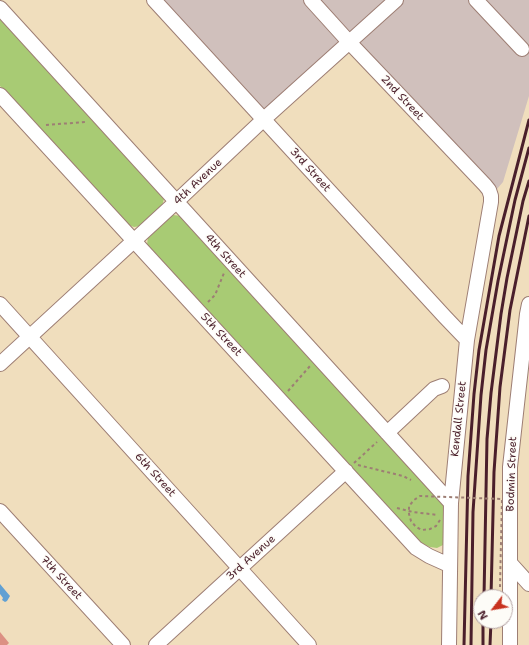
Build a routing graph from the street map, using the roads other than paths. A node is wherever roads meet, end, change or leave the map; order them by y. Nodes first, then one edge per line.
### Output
1 (154, 0) edge
2 (311, 0) edge
3 (396, 0) edge
4 (476, 0) edge
5 (0, 8) edge
6 (349, 42) junction
7 (522, 49) dead end
8 (0, 95) edge
9 (264, 119) junction
10 (491, 196) joint
11 (176, 202) junction
12 (134, 241) junction
13 (0, 304) edge
14 (529, 304) edge
15 (30, 336) junction
16 (467, 340) junction
17 (0, 364) edge
18 (442, 386) dead end
19 (523, 409) edge
20 (387, 433) junction
21 (350, 467) junction
22 (451, 503) junction
23 (0, 511) edge
24 (511, 564) junction
25 (449, 565) junction
26 (239, 568) junction
27 (529, 584) edge
28 (123, 645) edge
29 (156, 645) edge
30 (309, 645) edge
31 (449, 645) edge
32 (510, 645) edge

1 - 9 street, 3rd Street
2 - 6 street, 2nd Street
3 - 6 street, 4th Avenue
4 - 7 street
5 - 11 street, 4th Street
6 - 9 street, 4th Avenue
6 - 10 street, 2nd Street
8 - 12 street, 5th Street
9 - 11 street, 4th Avenue
9 - 16 street, 3rd Street
10 - 16 street, Kendall Street
11 - 12 street, 4th Avenue
11 - 20 street, 4th Street
12 - 15 street, 4th Avenue
12 - 21 street, 5th Street
13 - 15 street, 6th Street
14 - 19 street, Bodmin Street
15 - 17 street, 4th Avenue
15 - 26 street, 6th Street
16 - 22 street, Kendall Street
18 - 20 street
19 - 24 street, Bodmin Street
20 - 22 street, 4th Street
21 - 25 street, 5th Street
21 - 26 street, 3rd Avenue
22 - 25 street, Kendall Street
23 - 28 street, 7th Street
24 - 27 street
24 - 32 street, Bodmin Street
25 - 31 street, Kendall Street
26 - 29 street, 3rd Avenue
26 - 30 street, 6th Street

